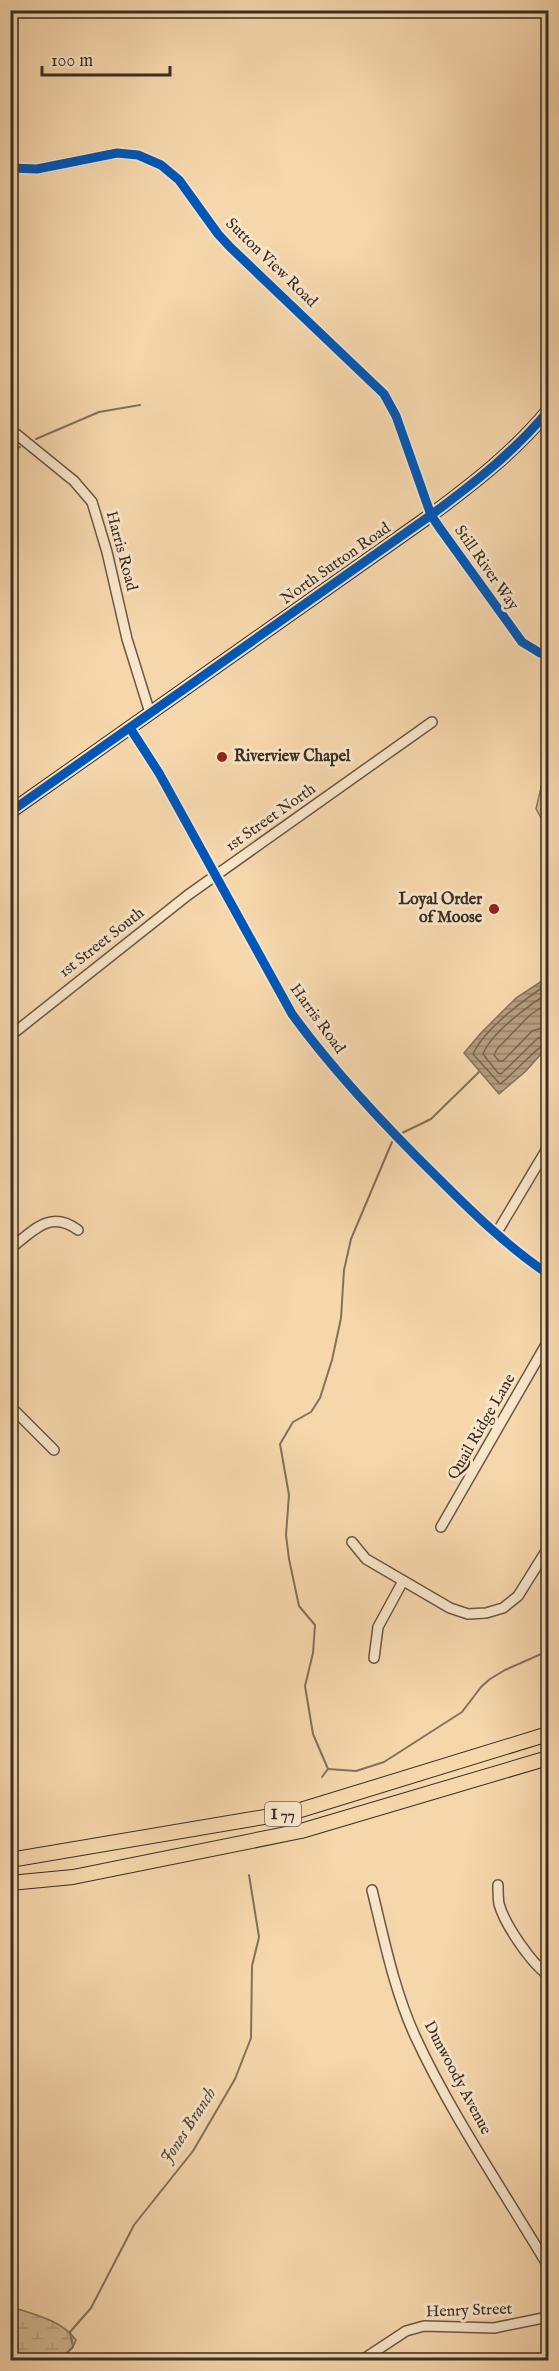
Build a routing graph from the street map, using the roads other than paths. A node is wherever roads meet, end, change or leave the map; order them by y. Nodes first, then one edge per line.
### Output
1 (10, 168) edge
2 (549, 411) edge
3 (10, 429) edge
4 (431, 515) junction
5 (549, 654) edge
6 (150, 713) junction
7 (432, 722) dead end
8 (130, 728) junction
9 (10, 812) edge
10 (214, 877) junction
11 (10, 1036) edge
12 (549, 1147) edge
13 (78, 1230) dead end
14 (496, 1234) junction
15 (10, 1249) edge
16 (549, 1274) edge
17 (549, 1341) edge
18 (10, 1406) edge
19 (54, 1450) dead end
20 (441, 1527) dead end
21 (352, 1542) dead end
22 (549, 1548) edge
23 (403, 1581) junction
24 (374, 1658) dead end
25 (549, 1734) edge
26 (549, 1758) edge
27 (10, 1860) edge
28 (73, 1877) junction
29 (10, 1883) edge
30 (498, 1885) dead end
31 (10, 1888) edge
32 (372, 1890) dead end
33 (549, 1975) edge
34 (549, 2266) edge
35 (549, 2317) edge
36 (362, 2361) edge

1 - 4 street, Sutton View Road
2 - 4 main road, North Sutton Road
3 - 6 street, Harris Road
4 - 5 street, Still River Way
4 - 6 main road, North Sutton Road
6 - 8 main road, North Sutton Road
7 - 10 street, 1st Street North
8 - 9 main road, North Sutton Road
8 - 10 street, Harris Road
10 - 11 street, 1st Street South
10 - 14 street, Harris Road
12 - 14 street
13 - 15 street
14 - 16 street, Harris Road
17 - 20 street, Quail Ridge Lane
18 - 19 street
21 - 23 street
22 - 23 street
23 - 24 street
25 - 27 highway, I 77
26 - 28 highway, I 77
28 - 29 highway, I 77
28 - 31 highway
30 - 33 street
32 - 34 street, Dunwoody Avenue
35 - 36 street, Henry Street

